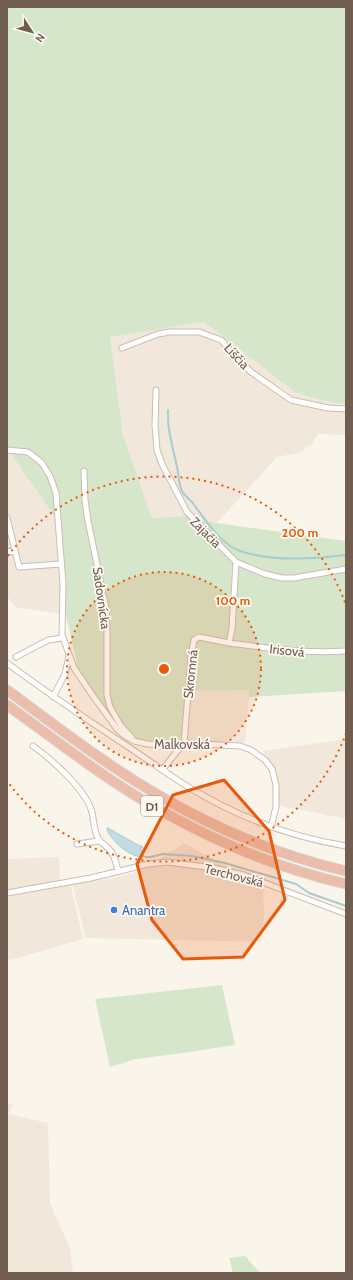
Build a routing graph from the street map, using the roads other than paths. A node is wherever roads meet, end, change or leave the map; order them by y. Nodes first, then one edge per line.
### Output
1 (122, 348) dead end
2 (156, 390) dead end
3 (346, 409) edge
4 (7, 450) edge
5 (84, 471) dead end
6 (7, 518) edge
7 (15, 550) junction
8 (7, 552) edge
9 (236, 562) junction
10 (61, 564) junction
11 (346, 569) edge
12 (64, 638) junction
13 (229, 643) junction
14 (346, 651) edge
15 (70, 655) junction
16 (16, 657) dead end
17 (7, 663) edge
18 (7, 690) edge
19 (53, 697) junction
20 (7, 705) edge
21 (134, 740) junction
22 (184, 743) junction
23 (33, 746) dead end
24 (162, 770) junction
25 (271, 827) junction
26 (99, 841) junction
27 (77, 844) dead end
28 (346, 846) edge
29 (118, 871) junction
30 (346, 871) edge
31 (346, 884) edge
32 (7, 893) edge
33 (346, 914) edge

1 - 3 street, Líščia
2 - 9 street, Zajačia
4 - 10 street, Malkovská
5 - 21 street, Sadovnícka
6 - 7 street
7 - 8 street
7 - 10 street
9 - 11 street, Zajačia
9 - 13 street
10 - 12 street, Malkovská
12 - 15 street, Malkovská
12 - 16 street
13 - 14 street, Irisová
13 - 22 street, Skromná
15 - 19 street
15 - 21 street, Malkovská
17 - 19 street, Malkovská
18 - 30 highway, D1
19 - 24 street, Malkovská
20 - 31 highway, D1
21 - 22 street, Malkovská
22 - 24 street
22 - 25 street, Malkovská
23 - 26 street
24 - 25 street, Malkovská
25 - 28 street, Malkovská
26 - 27 street
26 - 29 street
29 - 32 street, Terchovská
29 - 33 street, Terchovská

